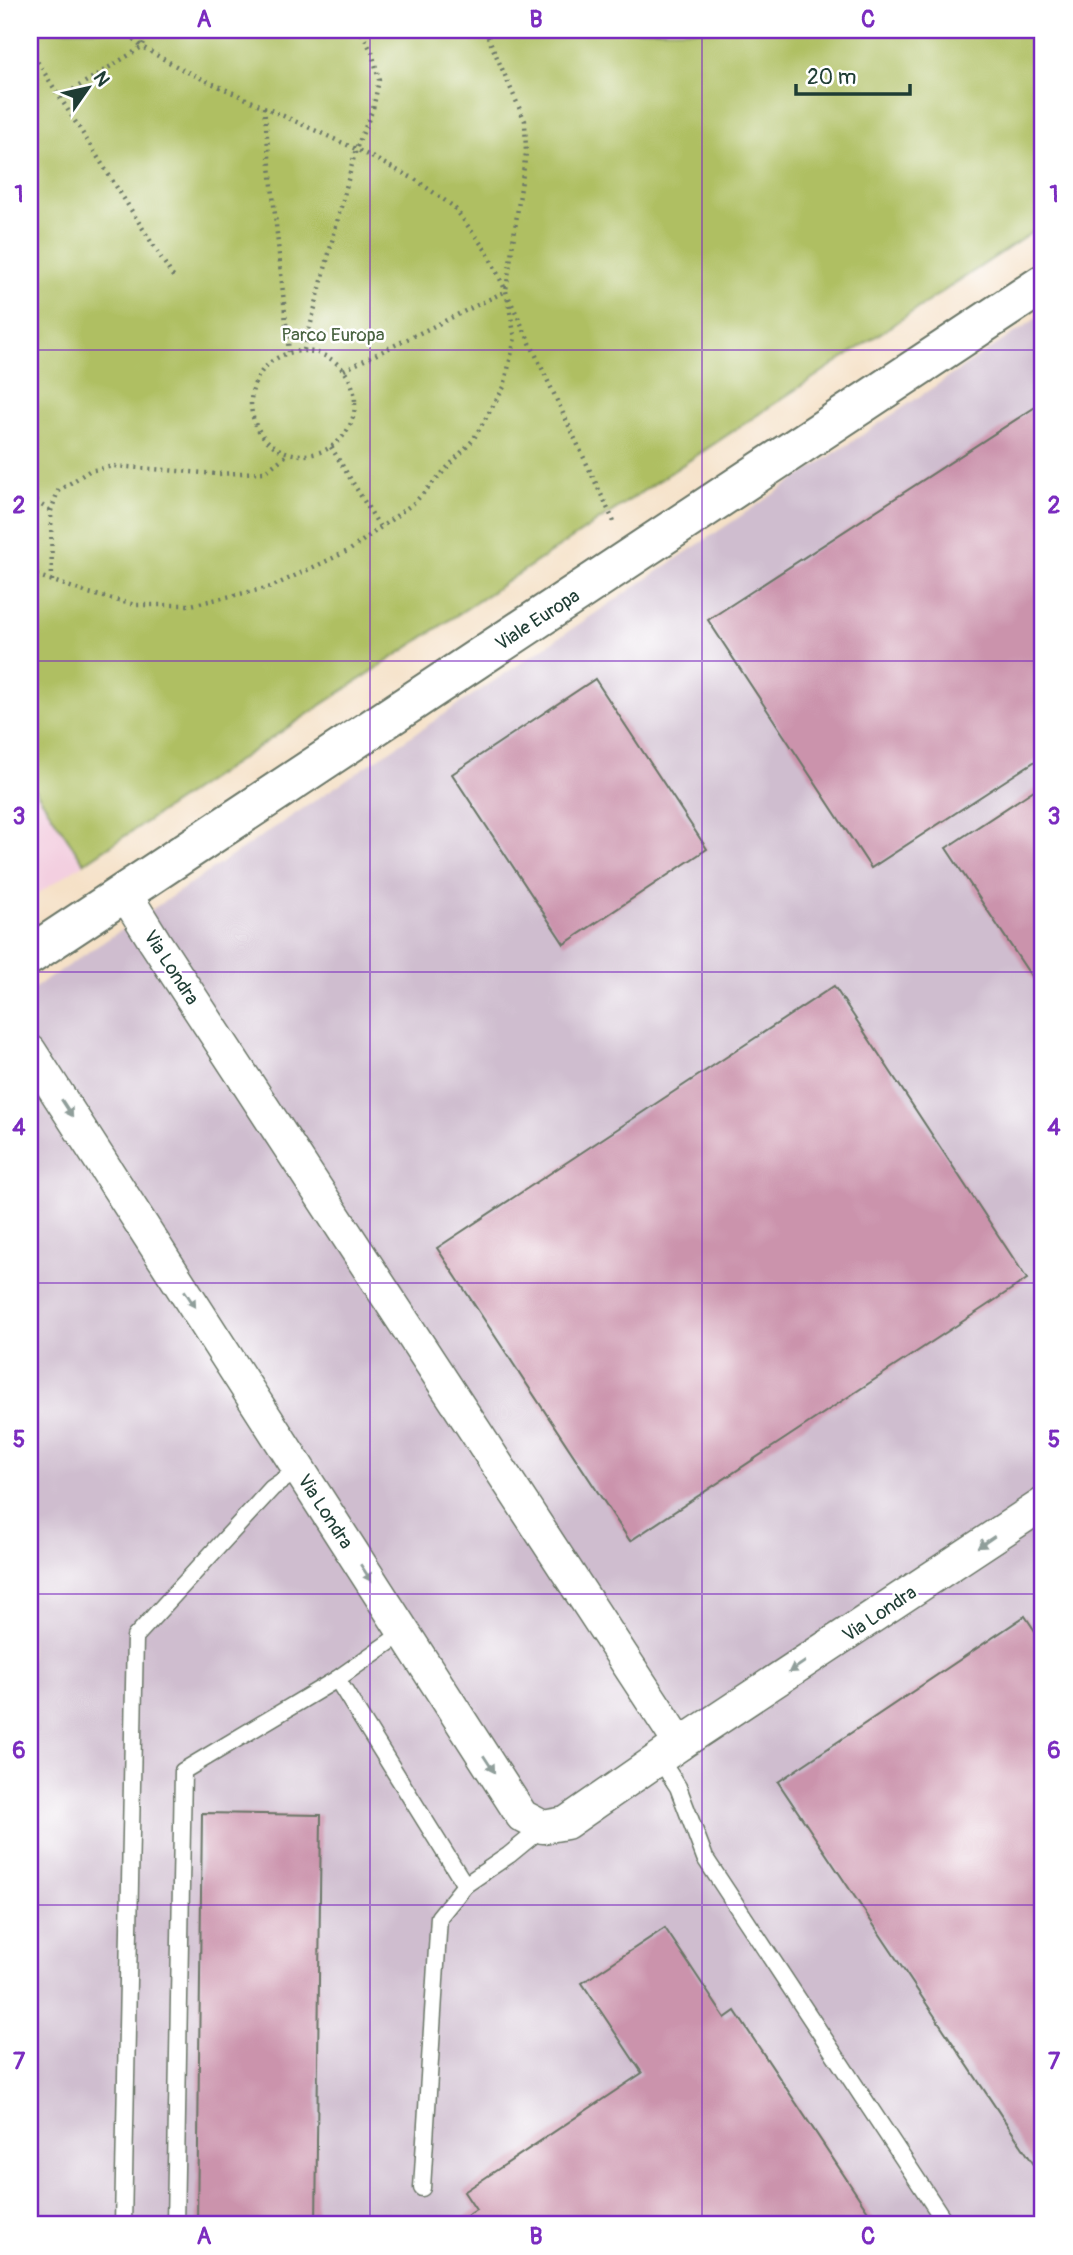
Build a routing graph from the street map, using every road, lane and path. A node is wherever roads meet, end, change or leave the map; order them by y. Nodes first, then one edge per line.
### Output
1 (124, 30) edge
2 (149, 30) edge
3 (360, 30) edge
4 (485, 30) edge
5 (142, 47) junction
6 (30, 50) edge
7 (61, 97) junction
8 (264, 107) junction
9 (356, 149) junction
10 (174, 278) dead end
11 (1043, 284) edge
12 (506, 291) junction
13 (304, 350) junction
14 (289, 352) junction
15 (344, 370) junction
16 (331, 447) junction
17 (288, 454) junction
18 (30, 498) edge
19 (51, 511) junction
20 (380, 528) junction
21 (629, 558) junction
22 (30, 573) edge
23 (52, 581) junction
24 (124, 892) junction
25 (30, 955) edge
26 (30, 1051) edge
27 (299, 1469) junction
28 (1043, 1504) edge
29 (404, 1632) junction
30 (337, 1679) junction
31 (670, 1751) junction
32 (543, 1827) junction
33 (465, 1885) junction
34 (422, 2188) dead end
35 (123, 2225) edge
36 (175, 2225) edge
37 (947, 2225) edge

1 - 5 path
2 - 5 path
3 - 9 path
4 - 12 path
5 - 7 path
5 - 8 path
6 - 7 path
7 - 10 path
8 - 9 path
8 - 14 path
9 - 12 path
9 - 13 path
11 - 21 street, Viale Europa
12 - 15 path
12 - 20 path
12 - 21 path
13 - 14 path
13 - 15 path
14 - 17 path
15 - 16 path
16 - 17 path
16 - 20 path
17 - 19 path
18 - 19 path
19 - 23 path
20 - 23 path
21 - 24 street, Viale Europa
22 - 23 path
24 - 25 street, Viale Europa
24 - 31 street, Via Londra
26 -> 27 street, Via Londra
27 -> 29 street, Via Londra
27 - 35 lane
28 -> 31 street, Via Londra
29 - 30 lane
29 -> 32 street, Via Londra
30 - 33 lane
30 - 36 lane
31 - 32 street, Via Londra
31 - 37 lane
32 - 33 lane
33 - 34 lane

